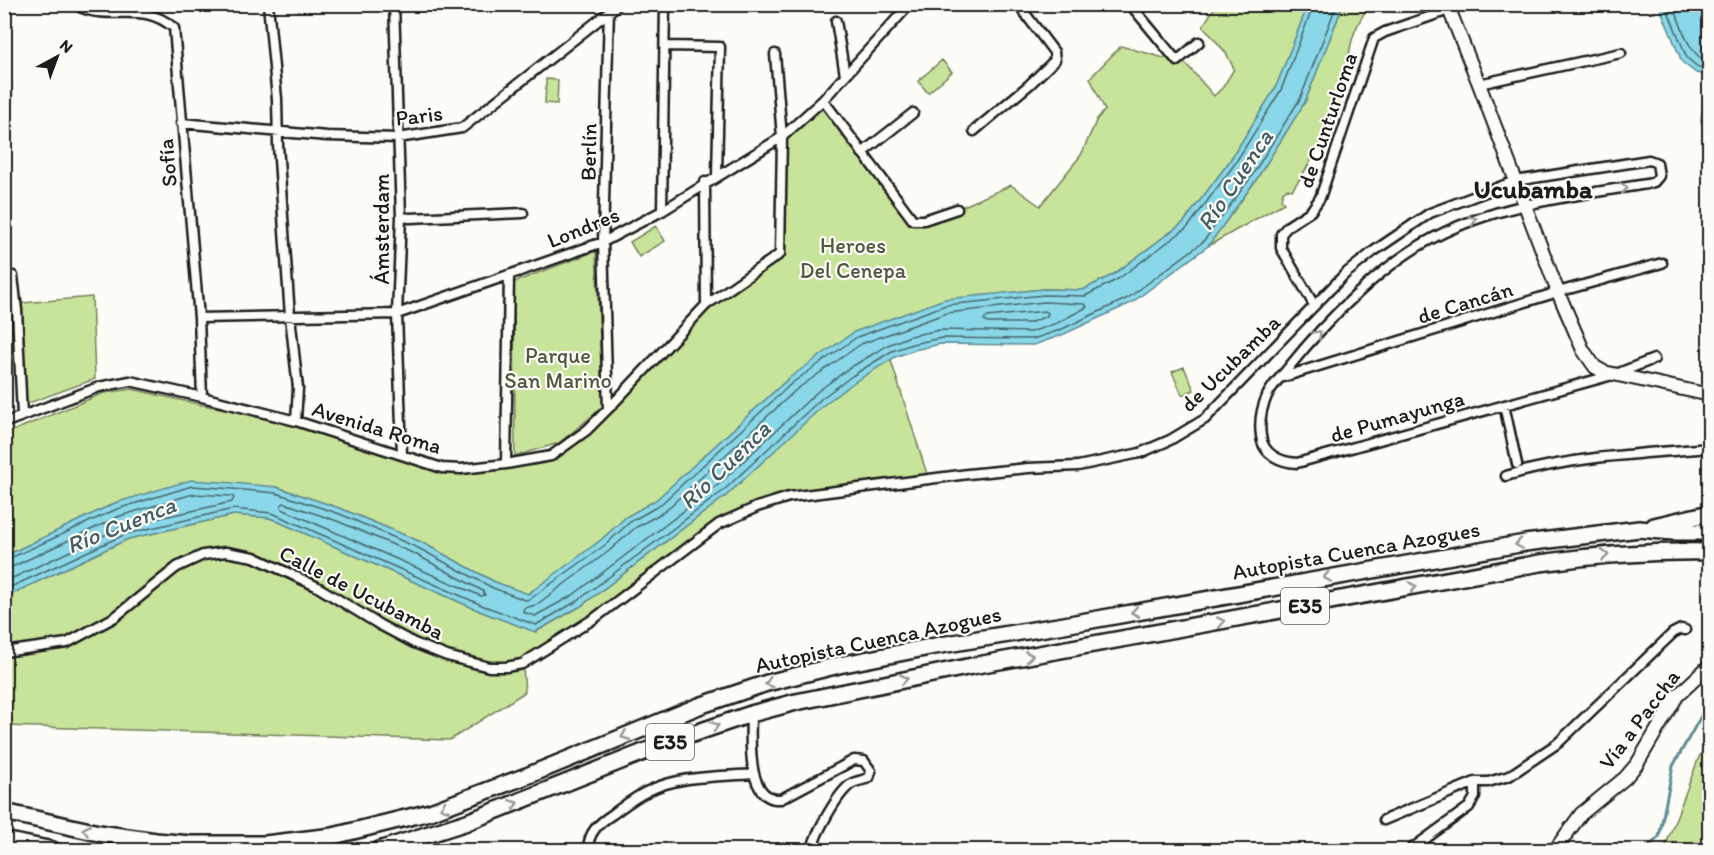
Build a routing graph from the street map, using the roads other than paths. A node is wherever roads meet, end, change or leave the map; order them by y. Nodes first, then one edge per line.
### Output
1 (268, 4) edge
2 (394, 4) edge
3 (619, 4) edge
4 (665, 4) edge
5 (909, 4) edge
6 (1018, 4) edge
7 (1130, 4) edge
8 (79, 6) edge
9 (1448, 7) edge
10 (609, 8) edge
11 (836, 21) dead end
12 (1199, 42) dead end
13 (666, 46) junction
14 (1621, 53) dead end
15 (775, 54) dead end
16 (4, 63) edge
17 (845, 75) junction
18 (1479, 84) junction
19 (6, 94) dead end
20 (823, 100) junction
21 (913, 113) dead end
22 (181, 123) junction
23 (974, 131) dead end
24 (278, 132) junction
25 (782, 137) junction
26 (398, 138) junction
27 (862, 153) junction
28 (717, 175) junction
29 (1515, 181) junction
30 (705, 182) junction
31 (1525, 205) junction
32 (957, 209) dead end
33 (662, 211) junction
34 (523, 213) dead end
35 (400, 216) junction
36 (603, 242) junction
37 (1662, 263) dead end
38 (509, 274) junction
39 (13, 276) dead end
40 (1558, 292) junction
41 (706, 304) junction
42 (1314, 305) junction
43 (397, 314) junction
44 (290, 316) junction
45 (199, 318) junction
46 (1654, 359) dead end
47 (1616, 374) junction
48 (1280, 378) junction
49 (1710, 395) edge
50 (202, 397) junction
51 (1504, 405) junction
52 (608, 409) junction
53 (22, 415) junction
54 (296, 421) junction
55 (4, 423) edge
56 (1710, 448) edge
57 (402, 454) junction
58 (506, 464) junction
59 (1517, 464) dead end
60 (1506, 476) dead end
61 (789, 497) joint
62 (1710, 513) edge
63 (1639, 529) junction
64 (1710, 531) edge
65 (1710, 553) edge
66 (1685, 630) dead end
67 (4, 652) edge
68 (1710, 665) edge
69 (751, 714) junction
70 (754, 774) junction
71 (1475, 782) junction
72 (4, 812) edge
73 (1384, 820) dead end
74 (4, 840) edge
75 (53, 850) edge
76 (379, 850) edge
77 (588, 850) edge
78 (812, 850) edge
79 (1410, 850) edge
80 (1555, 850) edge

1 - 24 street
2 - 26 street, Ámsterdam
3 - 10 street, Paris
4 - 13 street
5 - 17 street, Londres
6 - 23 street
7 - 12 street
8 - 22 street, Sofía
9 - 18 main road
9 - 42 street, de Cunturloma
10 - 26 street, Paris
10 - 36 street, Berlín
11 - 17 street
13 - 28 street
13 - 33 street
14 - 18 street
15 - 25 street
16 - 19 street
17 - 20 street, Londres
18 - 29 main road
20 - 25 street, Londres
20 - 27 street
21 - 27 street
22 - 24 street, Paris
22 - 45 street, Sofía
24 - 26 street, Paris
24 - 44 street
25 - 28 street, Londres
25 - 41 street, Avenida Roma
26 - 35 street, Ámsterdam
27 - 32 street
28 - 30 street, Londres
29 - 31 main road
31 -> 29 street, de Ucubamba
29 - 42 street, de Ucubamba
30 - 33 street, Londres
30 - 41 street
31 - 40 main road
48 -> 31 street
33 - 36 street, Londres
34 - 35 street
35 - 43 street, Ámsterdam
36 - 38 street, Londres
36 - 52 street, Berlín
37 - 40 street, de Cancán
38 - 43 street, Londres
38 - 58 street
39 - 53 street
40 - 47 main road
40 - 48 street, de Cancán
41 - 52 street, Avenida Roma
42 - 61 street, de Ucubamba
43 - 44 street, Londres
43 - 57 street, Ámsterdam
44 - 45 street, Londres
44 - 54 street
45 - 50 street, Sofía
46 - 47 street, de Pumayunga
47 - 49 main road
47 - 51 street, de Pumayunga
48 - 51 street, de Pumayunga
50 - 53 street, Avenida Roma
50 - 54 street, Avenida Roma
51 - 59 street
52 - 58 street, Avenida Roma
53 - 55 street, Avenida Roma
54 - 57 street, Avenida Roma
56 - 60 street
57 - 58 street, Avenida Roma
61 - 67 street, Calle de Ucubamba
62 - 63 highway
63 - 64 highway, Autopista Cuenca Azogues / E35
63 -> 72 highway, Autopista Cuenca Azogues / E35
69 -> 65 highway, Autopista Cuenca Azogues / E35
66 - 71 street
68 - 80 main road, Vía a Paccha
69 - 70 street
76 -> 69 highway, Autopista Cuenca Azogues / E35
70 - 77 street
70 - 78 street
71 - 73 street
71 - 79 street
74 - 75 highway

